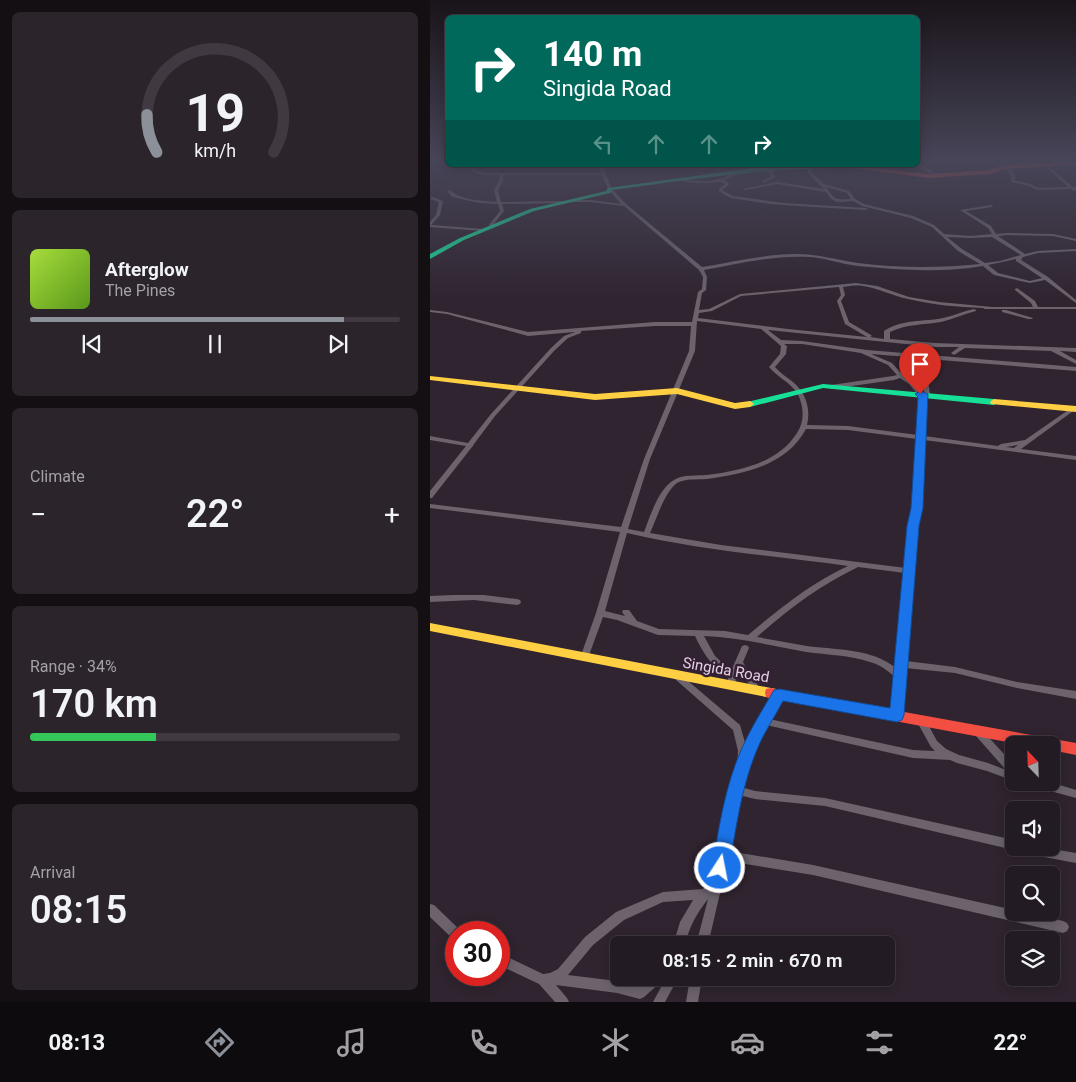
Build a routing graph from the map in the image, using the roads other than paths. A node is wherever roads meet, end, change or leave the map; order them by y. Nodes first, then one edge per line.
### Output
1 (440, 208) edge
2 (502, 208) edge
3 (539, 208) edge
4 (627, 208) edge
5 (839, 208) edge
6 (873, 208) edge
7 (978, 208) edge
8 (879, 210) junction
9 (430, 225) edge
10 (487, 228) junction
11 (943, 235) junction
12 (994, 235) junction
13 (1076, 240) edge
14 (1076, 250) edge
15 (1021, 256) junction
16 (430, 257) edge
17 (986, 265) junction
18 (974, 266) junction
19 (701, 269) junction
20 (992, 271) junction
21 (1046, 278) junction
22 (841, 287) junction
23 (1017, 289) dead end
24 (1076, 302) edge
25 (991, 307) junction
26 (1036, 308) junction
27 (1076, 308) edge
28 (430, 311) edge
29 (695, 318) junction
30 (1030, 318) dead end
31 (762, 327) junction
32 (587, 329) junction
33 (872, 338) junction
34 (887, 340) junction
35 (780, 342) junction
36 (918, 344) junction
37 (951, 346) junction
38 (962, 347) junction
39 (1051, 348) junction
40 (1067, 349) junction
41 (1076, 350) edge
42 (862, 352) junction
43 (954, 353) junction
44 (922, 356) junction
45 (942, 357) junction
46 (1064, 357) junction
47 (1076, 362) edge
48 (923, 364) junction
49 (1057, 368) junction
50 (1076, 369) edge
51 (900, 375) junction
52 (430, 378) edge
53 (830, 387) junction
54 (518, 388) junction
55 (676, 391) junction
56 (799, 391) junction
57 (923, 394) junction
58 (1075, 408) edge
59 (805, 427) junction
60 (430, 438) edge
61 (922, 438) junction
62 (1026, 441) junction
63 (470, 445) junction
64 (993, 448) junction
65 (1015, 450) junction
66 (1076, 458) edge
67 (430, 496) edge
68 (430, 506) edge
69 (624, 530) junction
70 (646, 535) junction
71 (859, 564) junction
72 (910, 571) junction
73 (430, 599) edge
74 (516, 602) dead end
75 (626, 612) dead end
76 (600, 613) junction
77 (635, 624) junction
78 (430, 627) edge
79 (698, 633) junction
80 (749, 638) junction
81 (745, 648) dead end
82 (584, 658) junction
83 (739, 662) junction
84 (902, 664) junction
85 (677, 676) junction
86 (900, 677) junction
87 (732, 682) junction
88 (758, 691) junction
89 (779, 695) junction
90 (1076, 695) edge
91 (897, 715) junction
92 (921, 720) junction
93 (764, 721) junction
94 (977, 730) junction
95 (1076, 749) edge
96 (952, 756) junction
97 (1005, 762) edge
98 (742, 769) junction
99 (1005, 773) edge
100 (736, 790) junction
101 (1060, 790) edge
102 (1076, 794) edge
103 (1005, 843) edge
104 (723, 855) junction
105 (1060, 855) edge
106 (1076, 858) edge
107 (718, 880) junction
108 (703, 894) junction
109 (430, 909) edge
110 (445, 923) edge
111 (684, 927) junction
112 (1063, 927) dead end
113 (679, 936) edge
114 (682, 936) edge
115 (704, 936) edge
116 (510, 964) edge
117 (547, 979) junction
118 (648, 986) edge
119 (668, 986) edge
120 (695, 986) edge
121 (563, 1002) edge
122 (659, 1002) edge
123 (692, 1002) edge

1 - 9 street
2 - 10 street
3 - 10 main road
4 - 19 street
5 - 8 street
6 - 8 street
7 - 12 street
8 - 11 street
9 - 10 street
10 - 16 main road
11 - 12 street
11 - 17 street
12 - 13 street
12 - 15 street
14 - 15 street
15 - 17 street
15 - 21 street
17 - 18 street
17 - 20 street
18 - 19 street
18 - 20 street
19 - 29 street
20 - 21 street
21 - 24 street
22 - 25 street
22 - 29 street
22 - 33 street
23 - 26 street
25 - 26 street
25 - 30 street
25 - 34 street
26 - 27 street
28 - 32 street
29 - 31 street
29 - 32 street
29 - 55 street
31 - 33 street
31 - 35 street
32 - 54 street
33 - 34 street
34 - 36 street
35 - 42 street
35 - 56 street
36 - 37 street
36 - 44 street
37 - 38 street
37 - 43 street
38 - 39 street
38 - 43 street
39 - 40 street
39 - 46 street
40 - 41 street
40 - 46 street
42 - 44 street
42 - 51 street
43 - 45 street
44 - 45 street
44 - 48 street
45 - 48 street
45 - 49 street
46 - 47 street
46 - 49 street
48 - 51 street
48 - 57 street
49 - 50 street
51 - 53 street
51 - 57 street
52 - 54 main road
53 - 56 main road
53 - 57 main road
54 - 55 main road
54 - 63 street
55 - 56 main road
55 - 69 street
56 - 59 street
57 - 58 main road
57 - 61 street
58 - 62 street
59 - 61 street
59 - 70 street
60 - 63 street
61 - 64 street
61 - 72 street
62 - 64 street
62 - 65 street
63 - 67 street
64 - 65 street
65 - 66 street
68 - 69 street
69 - 70 street
69 - 76 street
70 - 71 street
71 - 72 street
71 - 80 street
72 - 84 street
73 - 74 street
75 - 77 street
76 - 77 street
76 - 82 street
77 - 79 street
78 - 82 main road, Singida Road
79 - 80 street
79 - 87 street
80 - 86 street
81 - 83 street
82 - 85 main road, Singida Road
83 - 87 street
83 - 88 street
84 - 86 street
84 - 90 street
85 - 87 main road, Singida Road
85 - 98 street
86 - 91 street
87 - 88 main road, Singida Road
88 - 89 main road, Singida Road
89 - 91 main road, Singida Road
89 - 93 street
91 - 92 main road, Singida Road
92 - 94 main road, Singida Road
92 - 96 street
93 - 96 street
93 - 98 street
94 - 95 main road, Singida Road
94 - 97 street
96 - 99 street
98 - 100 street
100 - 103 street
100 - 104 street
101 - 102 street
104 - 107 street
104 - 112 street
105 - 106 street
107 - 108 street
107 - 115 street
108 - 111 street
108 - 117 street
109 - 110 street
111 - 113 street
111 - 114 street
116 - 117 street
117 - 118 street
117 - 121 street
119 - 122 street
120 - 123 street

